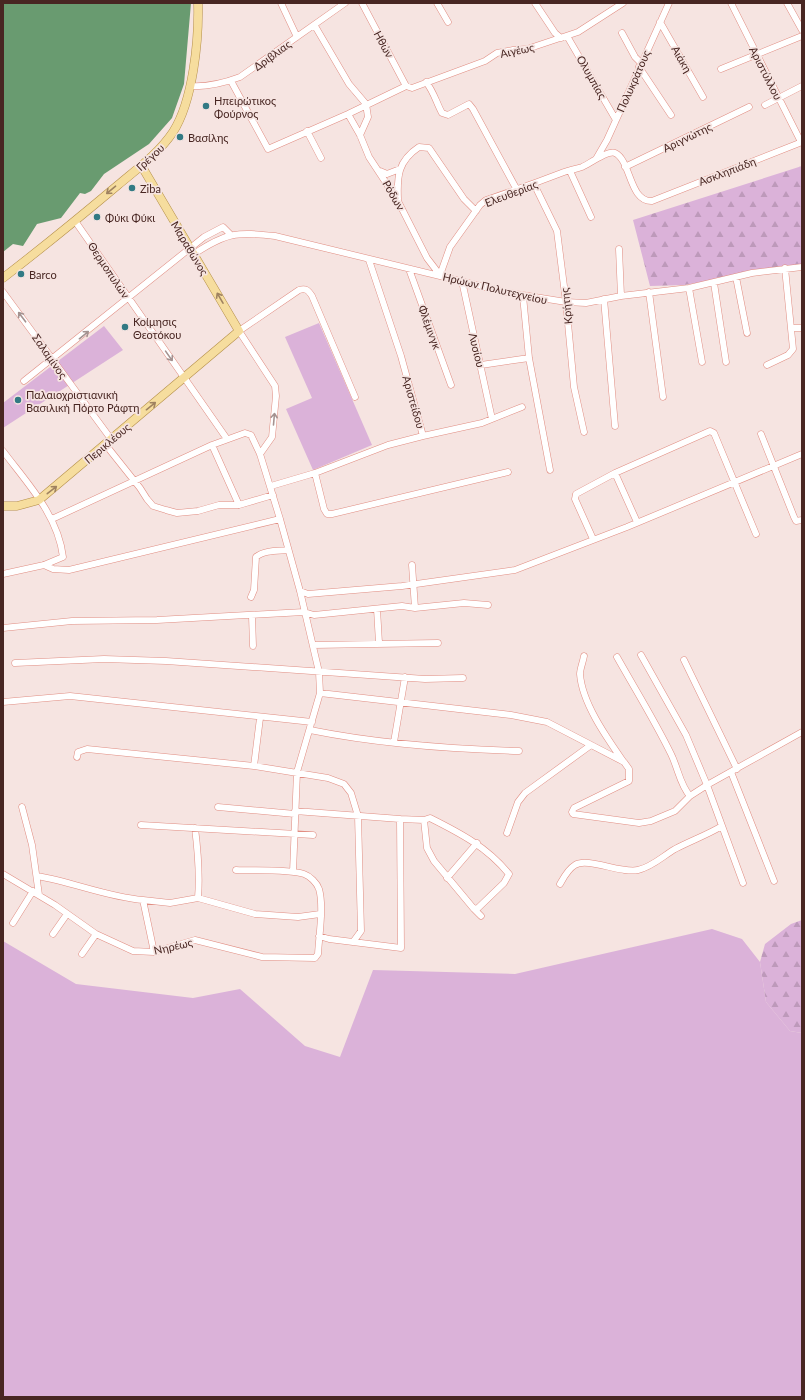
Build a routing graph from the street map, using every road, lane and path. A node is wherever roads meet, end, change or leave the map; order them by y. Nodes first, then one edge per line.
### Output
1 (198, 3) edge
2 (281, 3) edge
3 (346, 3) edge
4 (362, 3) edge
5 (437, 3) edge
6 (535, 3) edge
7 (623, 3) edge
8 (669, 3) edge
9 (731, 3) edge
10 (787, 3) edge
11 (448, 22) dead end
12 (660, 22) junction
13 (314, 26) junction
14 (802, 30) edge
15 (622, 33) dead end
16 (802, 36) edge
17 (297, 37) junction
18 (564, 37) junction
19 (757, 55) junction
20 (640, 65) junction
21 (721, 69) dead end
22 (231, 81) junction
23 (426, 82) junction
24 (191, 86) junction
25 (406, 86) junction
26 (802, 86) edge
27 (704, 97) dead end
28 (778, 98) junction
29 (366, 104) junction
30 (765, 105) dead end
31 (749, 107) dead end
32 (348, 114) junction
33 (671, 114) dead end
34 (616, 120) junction
35 (307, 131) junction
36 (360, 135) junction
37 (802, 142) edge
38 (321, 158) dead end
39 (596, 159) junction
40 (141, 165) junction
41 (625, 167) junction
42 (400, 169) junction
43 (380, 171) junction
44 (570, 171) junction
45 (534, 184) junction
46 (517, 190) junction
47 (398, 201) junction
48 (476, 211) junction
49 (591, 217) dead end
50 (75, 221) junction
51 (231, 235) junction
52 (619, 248) dead end
53 (192, 251) junction
54 (369, 260) junction
55 (802, 267) edge
56 (785, 268) junction
57 (409, 269) junction
58 (440, 275) junction
59 (736, 277) junction
60 (3, 278) edge
61 (462, 281) junction
62 (714, 283) junction
63 (689, 288) junction
64 (3, 292) edge
65 (648, 292) junction
66 (523, 296) junction
67 (621, 296) junction
68 (128, 299) junction
69 (604, 299) junction
70 (566, 302) junction
71 (790, 328) junction
72 (802, 328) edge
73 (239, 331) junction
74 (747, 333) dead end
75 (529, 358) junction
76 (54, 359) junction
77 (702, 362) dead end
78 (726, 362) dead end
79 (481, 365) junction
80 (767, 365) dead end
81 (185, 378) junction
82 (24, 381) dead end
83 (451, 385) dead end
84 (355, 397) dead end
85 (663, 397) dead end
86 (522, 407) dead end
87 (492, 419) junction
88 (615, 426) dead end
89 (584, 432) dead end
90 (761, 434) dead end
91 (423, 436) junction
92 (227, 439) junction
93 (108, 441) junction
94 (212, 445) junction
95 (3, 451) edge
96 (260, 454) junction
97 (802, 454) edge
98 (773, 465) junction
99 (550, 470) dead end
100 (508, 472) dead end
101 (315, 473) junction
102 (615, 473) junction
103 (135, 481) junction
104 (734, 481) junction
105 (271, 486) junction
106 (273, 495) junction
107 (39, 500) junction
108 (238, 505) junction
109 (3, 506) edge
110 (52, 519) junction
111 (280, 519) junction
112 (802, 520) edge
113 (637, 522) junction
114 (756, 534) dead end
115 (593, 539) junction
116 (288, 550) junction
117 (44, 565) junction
118 (412, 565) dead end
119 (3, 574) edge
120 (412, 584) junction
121 (300, 591) junction
122 (251, 597) dead end
123 (488, 605) dead end
124 (415, 608) junction
125 (376, 609) junction
126 (304, 612) junction
127 (252, 616) junction
128 (3, 628) edge
129 (379, 643) junction
130 (438, 643) dead end
131 (313, 645) junction
132 (253, 646) dead end
133 (641, 655) dead end
134 (584, 656) dead end
135 (617, 657) dead end
136 (684, 660) dead end
137 (15, 663) dead end
138 (318, 672) junction
139 (404, 677) junction
140 (463, 678) dead end
141 (320, 693) junction
142 (3, 702) edge
143 (401, 704) junction
144 (260, 718) junction
145 (312, 722) junction
146 (310, 730) junction
147 (802, 732) edge
148 (394, 742) junction
149 (591, 745) junction
150 (519, 751) dead end
151 (77, 756) dead end
152 (624, 762) junction
153 (254, 766) junction
154 (737, 769) junction
155 (297, 772) junction
156 (731, 772) junction
157 (707, 785) junction
158 (690, 796) junction
159 (218, 806) dead end
160 (22, 807) dead end
161 (295, 812) junction
162 (358, 816) junction
163 (400, 819) junction
164 (424, 820) junction
165 (141, 825) dead end
166 (722, 826) junction
167 (195, 828) junction
168 (507, 833) dead end
169 (296, 834) junction
170 (314, 835) dead end
171 (477, 843) junction
172 (236, 870) dead end
173 (292, 872) junction
174 (3, 874) edge
175 (37, 876) junction
176 (447, 878) junction
177 (774, 881) dead end
178 (743, 883) dead end
179 (560, 884) dead end
180 (36, 893) junction
181 (198, 898) junction
182 (143, 900) junction
183 (474, 908) junction
184 (67, 914) junction
185 (320, 914) junction
186 (481, 916) dead end
187 (14, 923) dead end
188 (52, 934) dead end
189 (96, 934) junction
190 (319, 936) junction
191 (354, 942) junction
192 (154, 952) junction
193 (82, 954) dead end

1 - 24 main road, Γρέγου
2 - 17 street
3 - 13 street, Δριβλιας
4 - 25 street, Ηθών
5 - 11 street
6 - 18 street, Ολυμπίας
7 - 18 street, Αιγέως
8 - 12 street, Πολυκράτους
9 - 19 street, Αριστύλλου
10 - 14 street
12 - 20 street, Πολυκράτους
12 - 27 street, Αιάκη
13 - 17 street, Δριβλιας
13 - 29 street
15 - 20 street
16 - 19 street
17 - 22 street, Δριβλιας
18 - 23 street, Αιγέως
18 - 34 street, Ολυμπίας
19 - 21 street
19 - 28 street, Αριστύλλου
20 - 33 street
20 - 34 street, Πολυκράτους
22 - 24 street, Δριβλιας
22 - 35 street, Αιγέως
23 - 25 street, Αιγέως
23 - 46 street
24 - 40 main road, Γρέγου
25 - 29 street, Αιγέως
26 - 28 street
28 - 30 street
28 - 37 street, Αριστύλλου
29 - 32 street, Αιγέως
29 - 36 street
31 - 41 street, Αριγνώτης
32 - 35 street, Αιγέως
32 - 36 street, Ρόδων
34 - 39 street, Πολυκράτους
35 - 38 street
36 - 43 street, Ρόδων
37 - 41 street, Ασκληπιάδη
39 - 41 street, Ελευθερίας
39 - 44 street, Ελευθερίας
40 -> 50 main road, Γρέγου
40 - 53 main road, Μαραθώνος
42 - 43 street
42 - 47 street
42 - 48 street
43 - 47 street, Ρόδων
44 - 45 street, Ελευθερίας
44 - 49 street
45 - 46 street, Ελευθερίας
45 - 70 street, Κρήτης
46 - 48 street, Ελευθερίας
47 - 58 street, Ρόδων
48 - 58 street, Ελευθερίας
50 - 60 main road, Γρέγου
50 - 68 street, Θερμοπυλών
51 - 53 street, Ηρώων Πολυτεχνείου
51 - 53 street
51 - 54 street, Ηρώων Πολυτεχνείου
52 - 67 street
53 - 68 street
73 -> 53 main road, Μαραθώνος
54 - 57 street, Ηρώων Πολυτεχνείου
54 - 91 street, Αριστείδου
55 - 56 street, Ηρώων Πολυτεχνείου
56 - 59 street, Ηρώων Πολυτεχνείου
56 - 71 street
57 - 58 street, Ηρώων Πολυτεχνείου
57 - 83 street, Φλέμινγκ
58 - 61 street, Ηρώων Πολυτεχνείου
59 - 62 street, Ηρώων Πολυτεχνείου
59 - 74 street
61 - 66 street, Ηρώων Πολυτεχνείου
61 - 79 street, Λυσίου
62 - 63 street, Ηρώων Πολυτεχνείου
62 - 78 street
63 - 65 street, Ηρώων Πολυτεχνείου
63 - 77 street
76 -> 64 street, Σαλαμίνος
65 - 67 street, Ηρώων Πολυτεχνείου
65 - 85 street
66 - 70 street, Ηρώων Πολυτεχνείου
66 - 75 street
67 - 69 street, Ηρώων Πολυτεχνείου
76 -> 68 street
68 -> 81 street, Θερμοπυλών
69 - 70 street, Ηρώων Πολυτεχνείου
69 - 88 street
70 - 89 street, Κρήτης
71 - 72 street
71 - 80 street
73 - 81 main road, Περικλέους
73 - 84 street
96 -> 73 street
75 - 79 street
75 - 99 street
76 - 82 street
76 - 93 street, Σαλαμίνος
79 - 87 street, Λυσίου
81 - 92 street, Θερμοπυλών
93 -> 81 main road, Περικλέους
86 - 87 street
87 - 91 street
90 - 98 street
91 - 101 street, Αριστείδου
92 - 94 street
92 - 96 street
93 - 103 street, Σαλαμίνος
107 -> 93 main road, Περικλέους
94 - 103 street
94 - 108 street
95 - 107 street
96 - 105 street
97 - 98 street
98 - 104 street
98 - 112 street
100 - 101 street
101 - 105 street, Αριστείδου
102 - 104 street
102 - 113 street
102 - 115 street
103 - 108 street, Σαλαμίνος
103 - 110 street
104 - 113 street
104 - 114 street
105 - 106 street
106 - 108 street, Σαλαμίνος
106 - 111 street
107 - 109 main road, Περικλέους
107 - 110 street
110 - 117 street
111 - 116 street
111 - 117 street
113 - 115 street
115 - 120 street
116 - 121 street
116 - 122 street
117 - 119 street
118 - 120 street
120 - 121 street
120 - 124 street
121 - 126 street
123 - 124 street
124 - 125 street
125 - 126 street
125 - 129 street
126 - 127 street
126 - 131 street
127 - 128 street
127 - 132 street
129 - 130 street
129 - 131 street
131 - 138 street
133 - 157 street
134 - 152 street
135 - 158 street
136 - 154 street
137 - 138 street
138 - 139 street
138 - 141 street
139 - 140 street
139 - 143 street
141 - 143 street
141 - 145 street
142 - 144 street
143 - 148 street
143 - 149 street
144 - 145 street
144 - 153 street
145 - 146 street
146 - 148 street
146 - 155 street
147 - 154 street
148 - 150 street
149 - 152 street
149 - 168 street
151 - 153 street
152 - 158 street
153 - 155 street
154 - 156 street
155 - 161 street
155 - 162 street
156 - 157 street
156 - 177 street
157 - 158 street
157 - 166 street
159 - 161 street
160 - 175 street
161 - 162 street
161 - 169 street
162 - 163 street
162 - 191 street
163 - 164 street
163 - 191 street
164 - 171 street
164 - 176 street
165 - 167 street
166 - 178 street
166 - 179 street
167 - 169 street
167 - 181 street
169 - 170 street
169 - 173 street
171 - 176 street
171 - 183 street
172 - 173 street
173 - 185 street
174 - 180 street, Νηρέως
175 - 180 street
175 - 182 street
176 - 183 street
180 - 184 street, Νηρέως
180 - 187 street
181 - 182 street
181 - 185 street
182 - 192 street
183 - 186 street
184 - 188 street
184 - 189 street, Νηρέως
185 - 190 street
189 - 192 street, Νηρέως
189 - 193 street
190 - 191 street
190 - 192 street, Νηρέως

